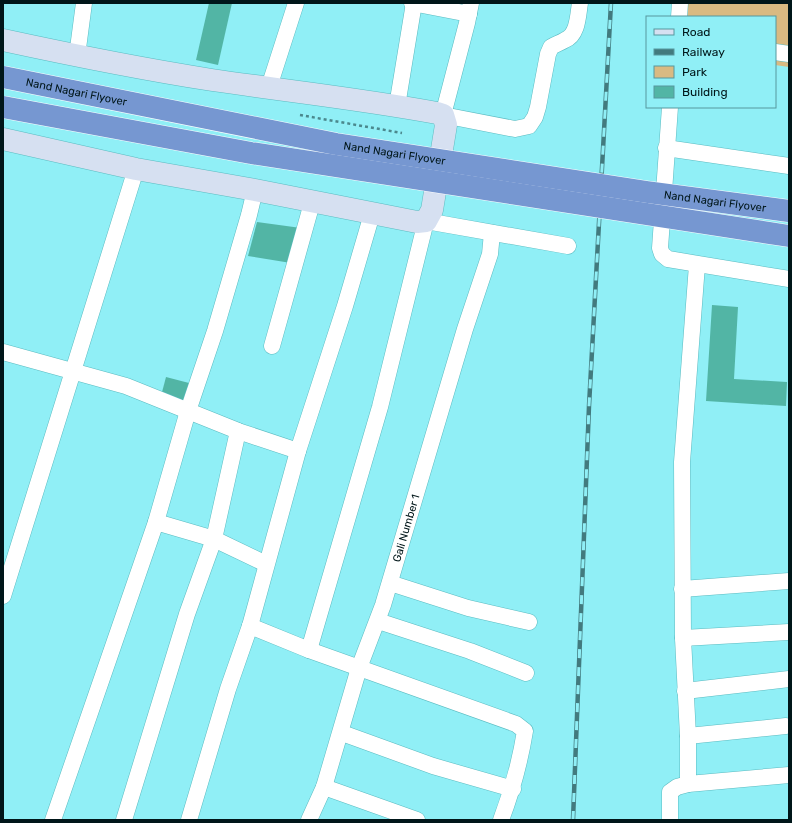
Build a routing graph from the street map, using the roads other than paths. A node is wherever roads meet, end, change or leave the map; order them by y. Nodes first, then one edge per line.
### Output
1 (84, 3) edge
2 (296, 3) edge
3 (413, 3) edge
4 (580, 3) edge
5 (680, 3) edge
6 (470, 8) edge
7 (679, 16) edge
8 (3, 40) edge
9 (776, 52) edge
10 (789, 54) edge
11 (77, 56) junction
12 (3, 78) edge
13 (269, 87) junction
14 (397, 106) junction
15 (3, 107) edge
16 (670, 108) edge
17 (443, 115) junction
18 (3, 139) edge
19 (666, 148) junction
20 (789, 166) edge
21 (136, 169) junction
22 (255, 190) junction
23 (312, 203) junction
24 (789, 211) edge
25 (372, 214) junction
26 (426, 221) junction
27 (492, 233) junction
28 (789, 236) edge
29 (568, 246) dead end
30 (697, 265) junction
31 (789, 279) edge
32 (272, 346) dead end
33 (3, 352) edge
34 (73, 372) junction
35 (188, 411) junction
36 (238, 431) junction
37 (298, 451) junction
38 (156, 522) junction
39 (214, 539) junction
40 (266, 564) junction
41 (789, 581) edge
42 (390, 583) junction
43 (682, 589) junction
44 (3, 596) edge
45 (378, 621) junction
46 (529, 622) dead end
47 (250, 626) junction
48 (789, 632) edge
49 (683, 638) junction
50 (309, 650) junction
51 (359, 668) junction
52 (526, 673) dead end
53 (789, 679) edge
54 (685, 691) junction
55 (786, 726) dead end
56 (342, 733) junction
57 (688, 736) junction
58 (789, 775) edge
59 (688, 784) junction
60 (324, 787) junction
61 (513, 789) junction
62 (53, 820) edge
63 (124, 820) edge
64 (189, 820) edge
65 (309, 820) edge
66 (417, 820) edge
67 (501, 820) edge
68 (670, 820) edge

1 - 11 street
2 - 13 street
3 - 6 street
3 - 14 street
4 - 17 street
5 - 7 street
6 - 17 street
8 - 11 street
9 - 10 street
11 - 13 street
12 - 24 highway, Nand Nagari Flyover, bridge
13 - 14 street
14 - 17 street
15 - 28 highway, Nand Nagari Flyover, bridge
16 - 19 street
17 - 26 street
18 - 21 street
19 - 20 street
19 - 30 street
21 - 22 street
21 - 34 street
22 - 23 street
22 - 35 street
23 - 25 street
23 - 32 street
25 - 26 street
25 - 37 street
26 - 27 street
26 - 50 street
27 - 29 street
27 - 42 street, Gali Number 1
30 - 31 street
30 - 43 street
33 - 34 street
34 - 35 street
34 - 44 street
35 - 36 street
35 - 38 street
36 - 37 street
36 - 39 street
37 - 40 street
38 - 39 street
38 - 62 street
39 - 40 street
39 - 63 street
40 - 47 street
41 - 43 street
42 - 45 street, Gali Number 1
42 - 46 street
43 - 49 street
45 - 51 street, Gali Number 1
45 - 52 street
47 - 50 street
47 - 64 street
48 - 49 street
49 - 54 street
50 - 51 street
51 - 56 street, Gali Number 1
51 - 61 street
53 - 54 street
54 - 57 street
55 - 57 street
56 - 60 street, Gali Number 1
56 - 61 street
57 - 59 street
58 - 59 street
59 - 68 street
60 - 65 street, Gali Number 1
60 - 66 street
61 - 67 street

